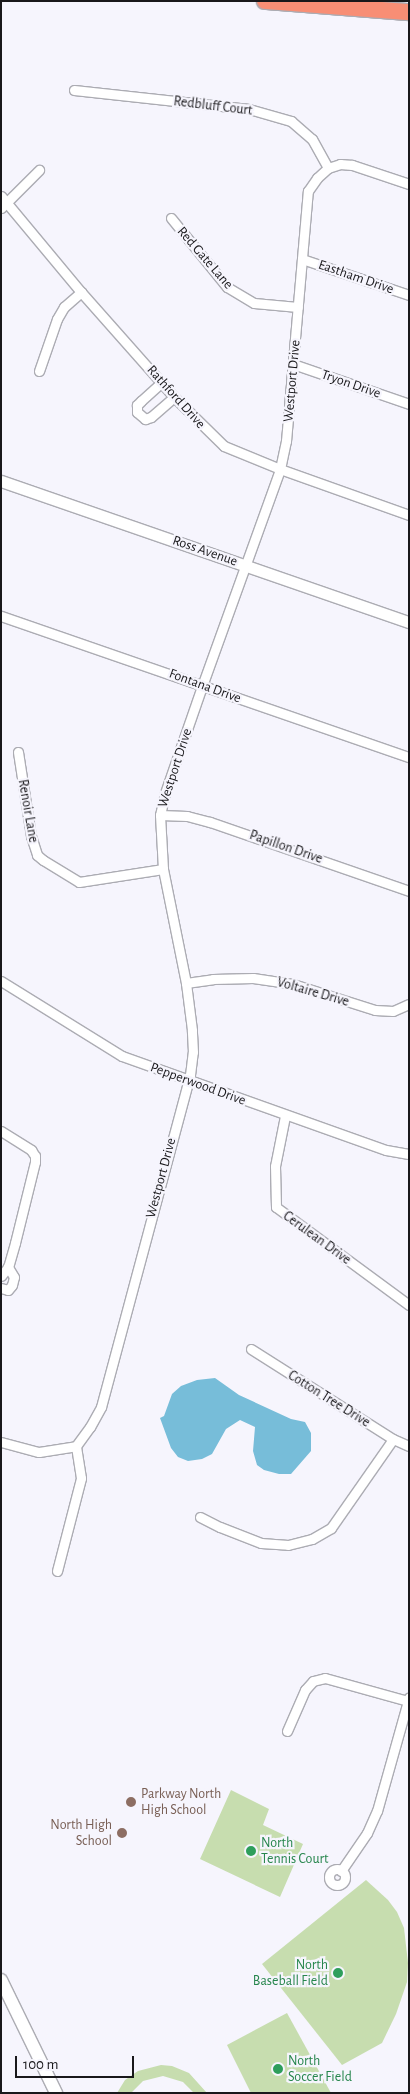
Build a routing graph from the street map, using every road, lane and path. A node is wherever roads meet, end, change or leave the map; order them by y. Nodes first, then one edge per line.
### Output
1 (265, 1) edge
2 (409, 12) edge
3 (74, 90) dead end
4 (328, 168) junction
5 (39, 170) dead end
6 (408, 181) edge
7 (3, 202) edge
8 (171, 218) dead end
9 (302, 259) junction
10 (81, 292) junction
11 (409, 296) edge
12 (298, 307) junction
13 (293, 364) junction
14 (39, 371) dead end
15 (162, 382) junction
16 (174, 397) junction
17 (409, 404) edge
18 (280, 470) junction
19 (1, 481) edge
20 (409, 516) edge
21 (244, 565) junction
22 (1, 616) edge
23 (409, 622) edge
24 (202, 686) junction
25 (18, 752) dead end
26 (409, 757) edge
27 (160, 815) junction
28 (163, 869) junction
29 (409, 891) edge
30 (1, 982) edge
31 (186, 983) junction
32 (409, 1004) edge
33 (188, 1080) junction
34 (286, 1116) junction
35 (1, 1132) edge
36 (409, 1154) edge
37 (8, 1267) junction
38 (1, 1276) edge
39 (1, 1288) edge
40 (409, 1305) edge
41 (251, 1350) dead end
42 (393, 1439) junction
43 (1, 1442) edge
44 (76, 1446) junction
45 (409, 1446) edge
46 (200, 1517) dead end
47 (57, 1570) dead end
48 (408, 1699) edge
49 (287, 1731) dead end
50 (341, 1871) dead end
51 (1, 1980) edge
52 (52, 2091) edge

1 - 2 highway
3 - 4 street, Redbluff Court
4 - 6 street
4 - 9 street, Westport Drive
5 - 7 street
7 - 10 street, Rathford Drive
8 - 12 street, Red Gate Lane
9 - 11 street, Eastham Drive
9 - 12 street, Westport Drive
10 - 14 street
10 - 15 street, Rathford Drive
12 - 13 street, Westport Drive
13 - 17 street, Tryon Drive
13 - 18 street, Westport Drive
15 - 16 street, Rathford Drive
15 - 16 street
16 - 18 street, Rathford Drive
18 - 20 street, Rathford Drive
18 - 21 street, Westport Drive
19 - 21 street, Ross Avenue
21 - 23 street, Ross Avenue
21 - 24 street, Westport Drive
22 - 24 street, Fontana Drive
24 - 26 street, Fontana Drive
24 - 27 street, Westport Drive
25 - 28 street, Renoir Lane
27 - 28 street, Westport Drive
27 - 29 street, Papillon Drive
28 - 31 street, Westport Drive
30 - 33 street, Pepperwood Drive
31 - 32 street, Voltaire Drive
31 - 33 street, Westport Drive
33 - 34 street, Pepperwood Drive
33 - 44 street, Westport Drive
34 - 36 street, Pepperwood Drive
34 - 40 street, Cerulean Drive
35 - 37 street
37 - 38 street
37 - 39 street
41 - 42 street, Cotton Tree Drive
42 - 45 street, Cotton Tree Drive
42 - 46 street
43 - 44 street
44 - 47 street
48 - 49 street
48 - 50 street
51 - 52 main road

